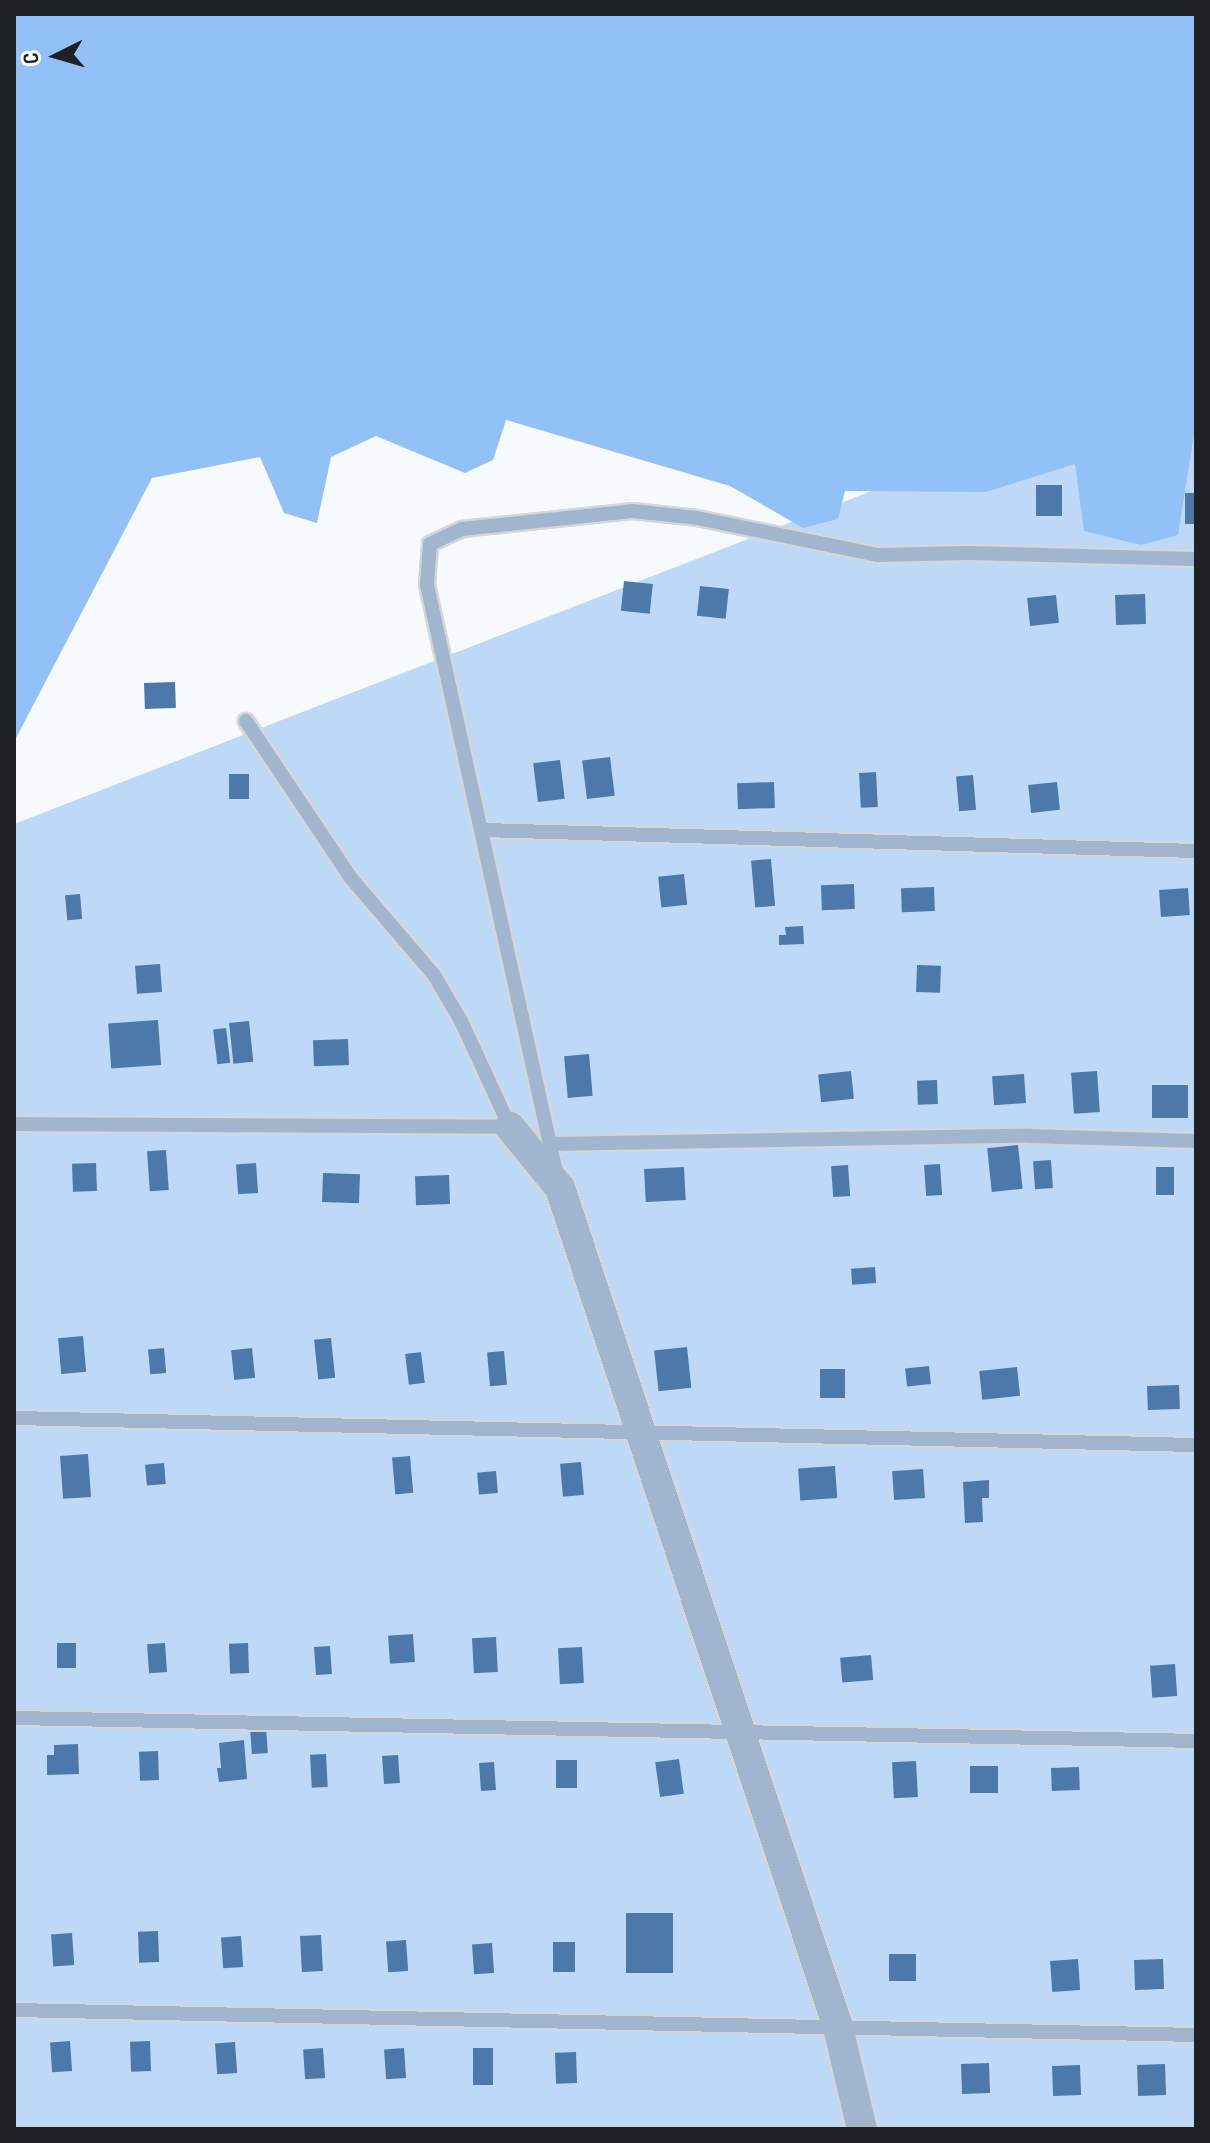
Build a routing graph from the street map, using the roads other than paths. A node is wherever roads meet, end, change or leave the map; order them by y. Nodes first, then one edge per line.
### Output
1 (1196, 559) edge
2 (246, 721) dead end
3 (483, 830) junction
4 (1196, 851) edge
5 (14, 1124) edge
6 (510, 1127) junction
7 (1196, 1141) edge
8 (550, 1144) junction
9 (560, 1188) junction
10 (14, 1418) edge
11 (640, 1430) junction
12 (1196, 1445) edge
13 (14, 1718) edge
14 (740, 1730) junction
15 (1196, 1741) edge
16 (14, 2010) edge
17 (838, 2027) junction
18 (1196, 2035) edge
19 (862, 2129) edge

1 - 3 lane
2 - 6 lane
3 - 4 lane
3 - 8 lane
5 - 6 lane
6 - 9 street
7 - 8 lane
8 - 9 lane
9 - 11 street
10 - 11 lane
11 - 12 lane
11 - 14 street
13 - 14 lane
14 - 15 lane
14 - 17 street
16 - 17 lane
17 - 18 lane
17 - 19 street

